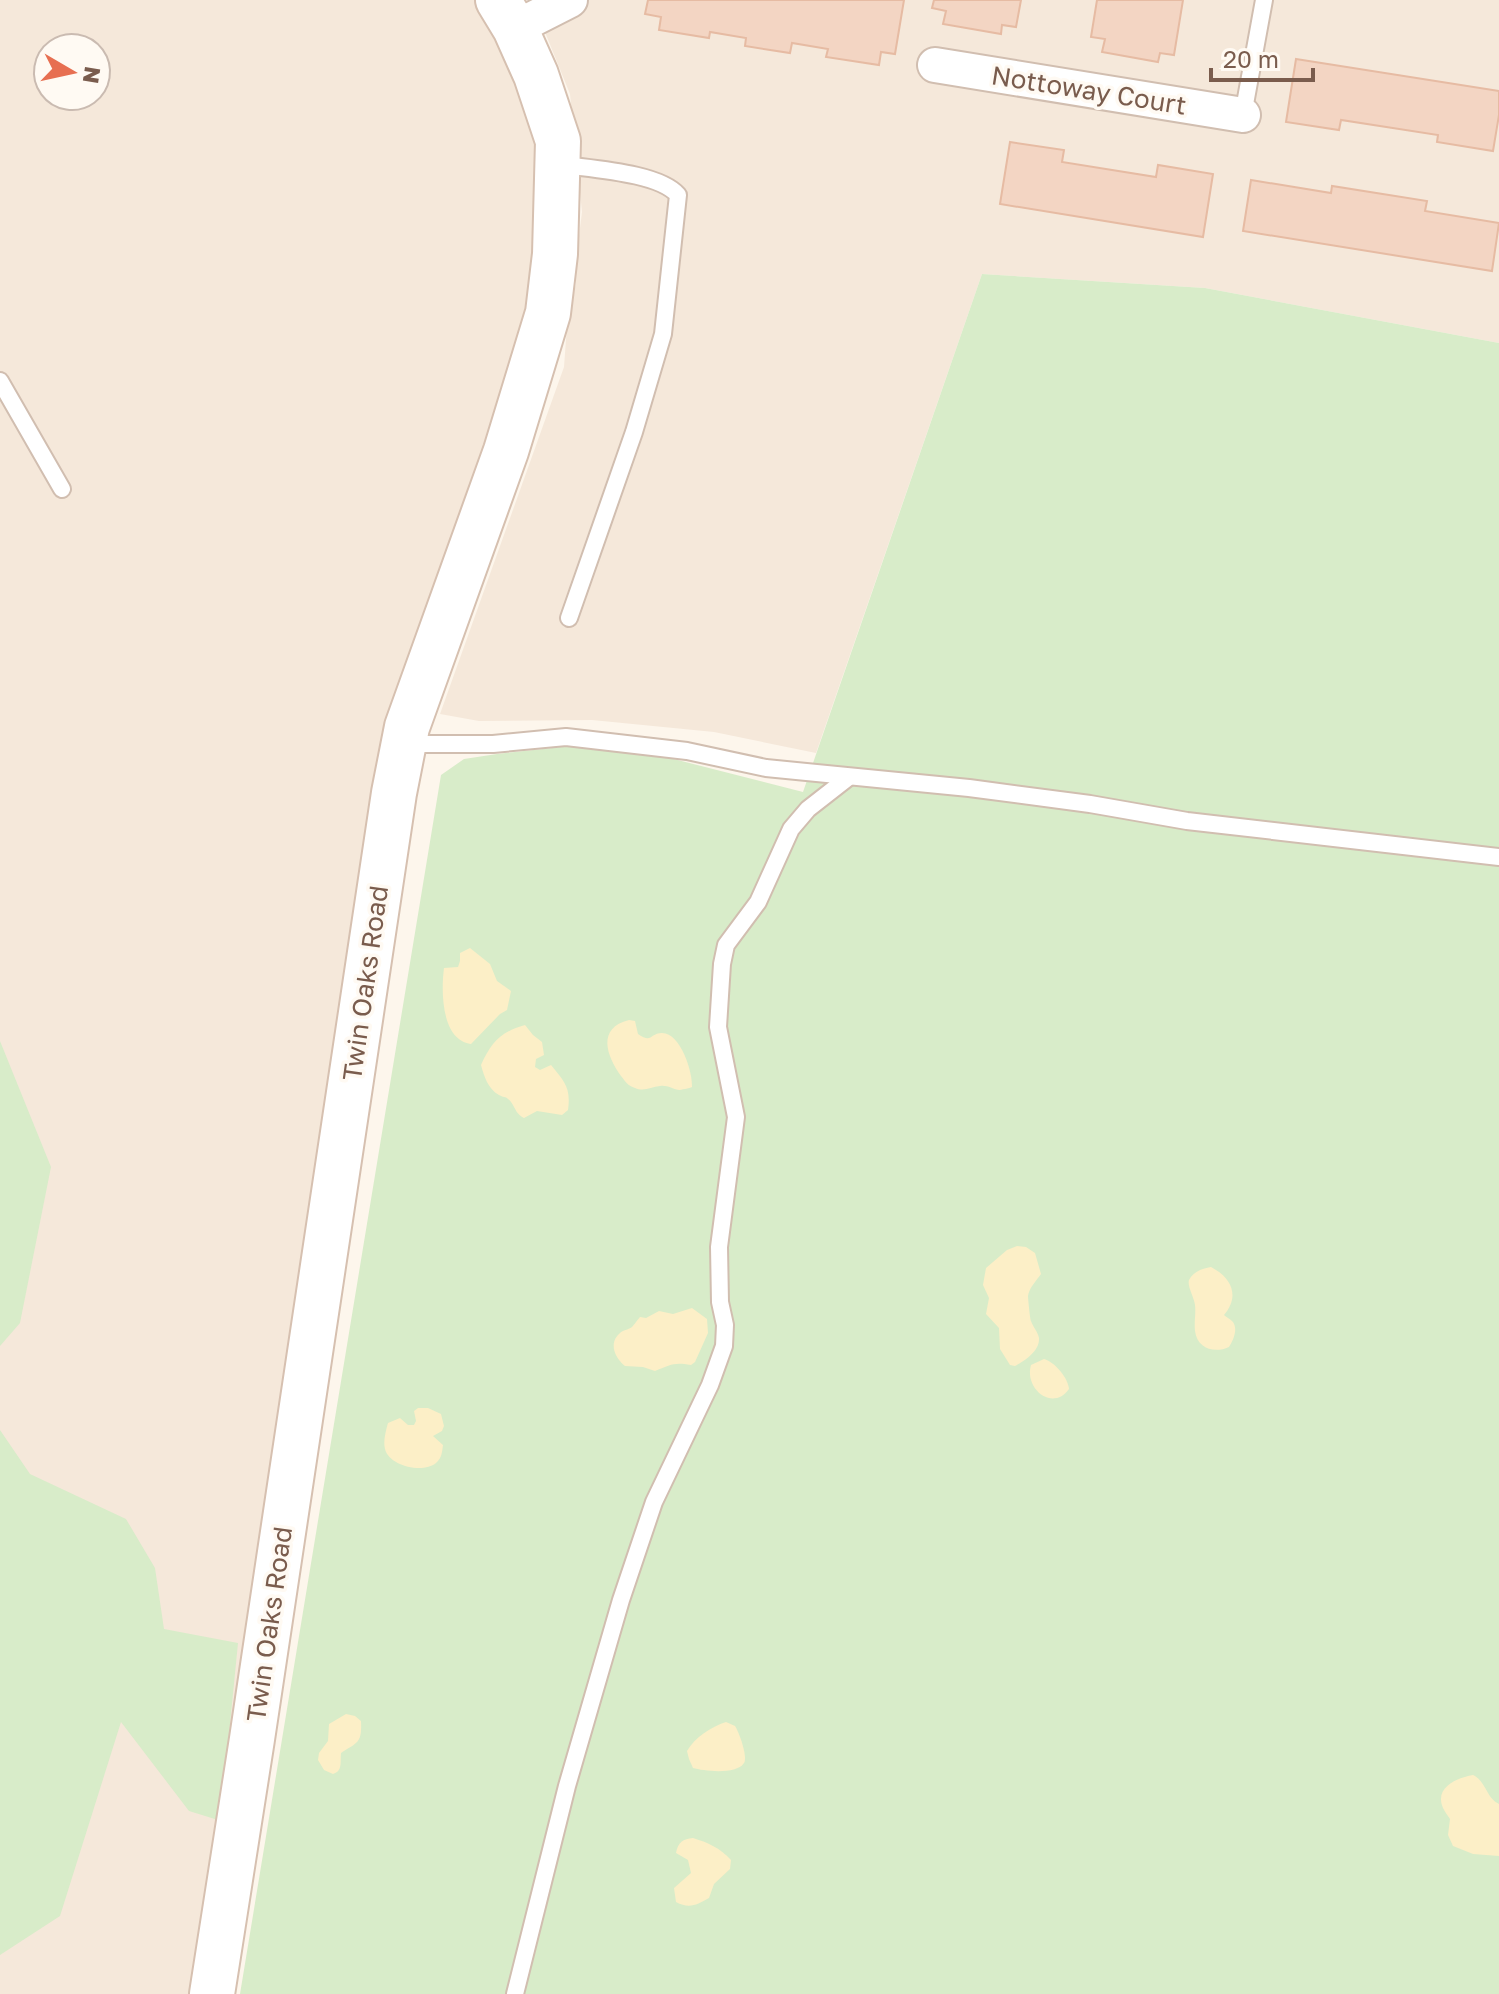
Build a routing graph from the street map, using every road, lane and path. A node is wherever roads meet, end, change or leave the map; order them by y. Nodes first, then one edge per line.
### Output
1 (570, 0) edge
2 (1264, 0) edge
3 (506, 14) edge
4 (935, 65) dead end
5 (1243, 115) joint
6 (557, 164) junction
7 (0, 381) edge
8 (62, 489) dead end
9 (569, 618) dead end
10 (403, 744) junction
11 (849, 777) junction
12 (1499, 857) edge
13 (212, 1994) edge
14 (515, 1994) edge

1 - 3 street
2 - 5 lane
3 - 6 main road, Twin Oaks Road
4 - 5 street, Nottoway Court
6 - 9 lane
6 - 10 main road, Twin Oaks Road
7 - 8 lane
10 - 11 lane
10 - 13 main road, Twin Oaks Road
11 - 12 lane
11 - 14 lane

